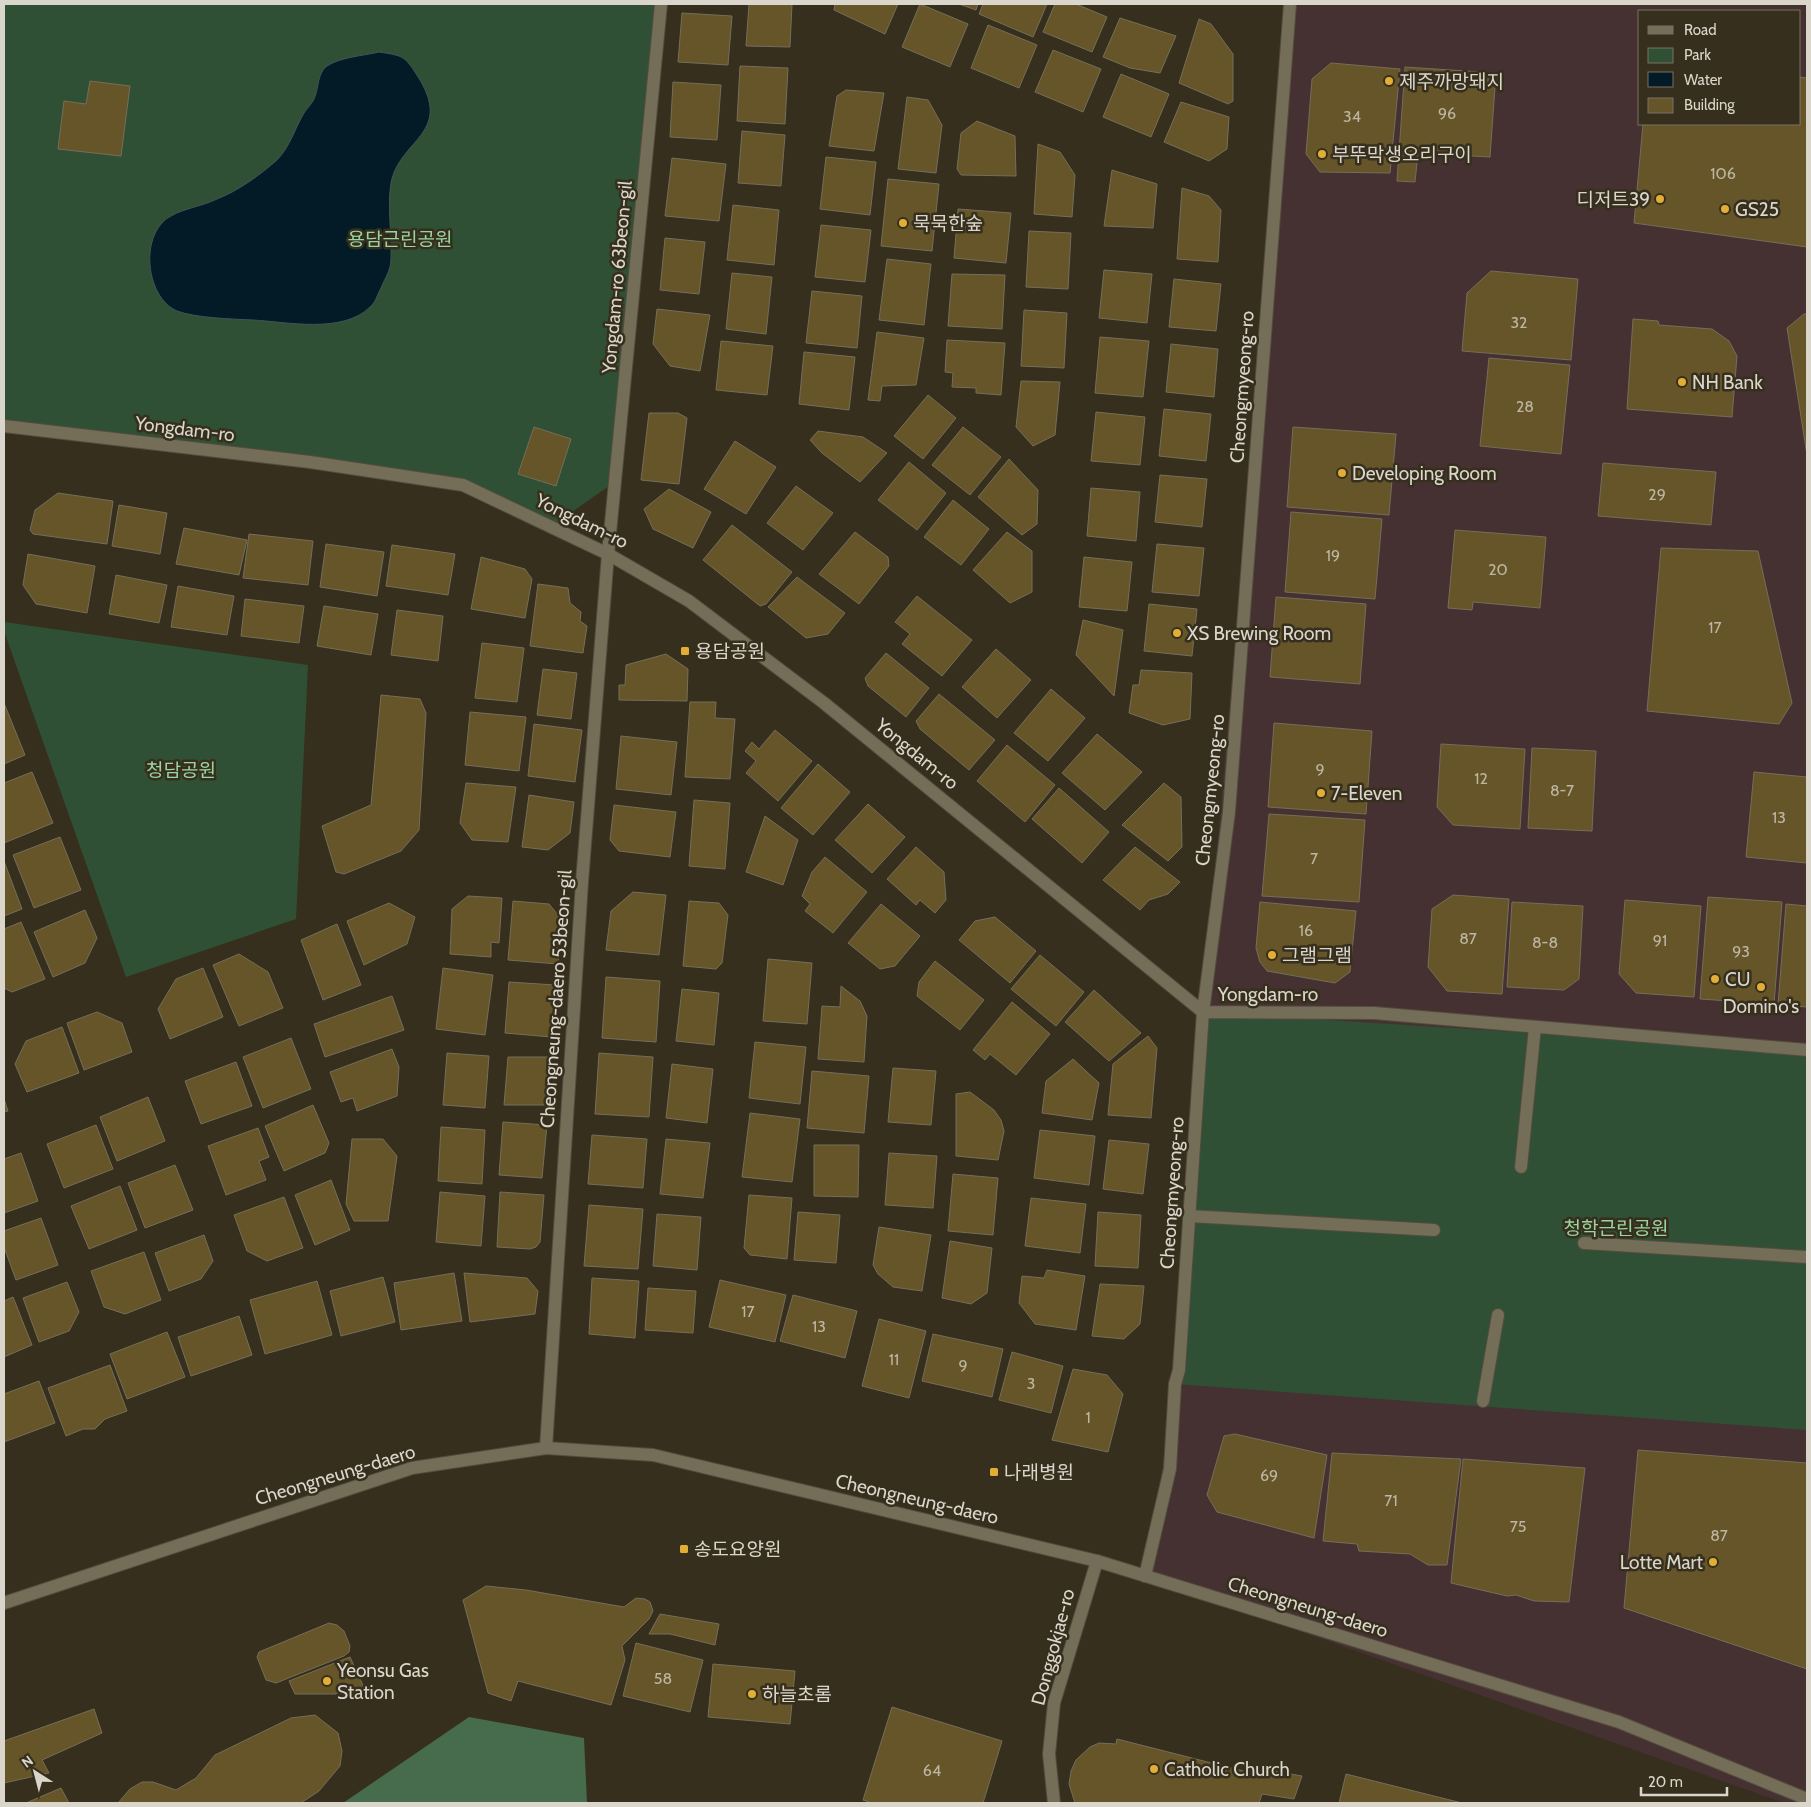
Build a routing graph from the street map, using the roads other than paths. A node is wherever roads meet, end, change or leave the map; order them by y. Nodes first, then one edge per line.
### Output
1 (661, 4) edge
2 (1290, 4) edge
3 (4, 426) edge
4 (608, 554) junction
5 (1203, 1012) junction
6 (1535, 1027) junction
7 (1807, 1050) edge
8 (1521, 1167) dead end
9 (1189, 1216) junction
10 (1434, 1230) dead end
11 (1584, 1243) dead end
12 (1807, 1257) edge
13 (1498, 1315) dead end
14 (1483, 1401) dead end
15 (546, 1448) junction
16 (1096, 1561) junction
17 (1145, 1576) junction
18 (4, 1603) edge
19 (1807, 1799) edge
20 (1054, 1803) edge

1 - 4 street, Yongdam-ro 63beon-gil
2 - 5 street, Cheongmyeong-ro
3 - 4 street, Yongdam-ro
4 - 5 street, Yongdam-ro
4 - 15 street, Cheongneung-daero 53beon-gil
5 - 6 street, Yongdam-ro
5 - 9 street, Cheongmyeong-ro
6 - 7 street, Yongdam-ro
6 - 8 street
9 - 10 street
9 - 17 street, Cheongmyeong-ro
11 - 12 street
13 - 14 street
15 - 16 street, Cheongneung-daero
15 - 18 street, Cheongneung-daero
16 - 17 street, Cheongneung-daero
16 - 20 street, Donggokjae-ro
17 - 19 street, Cheongneung-daero

